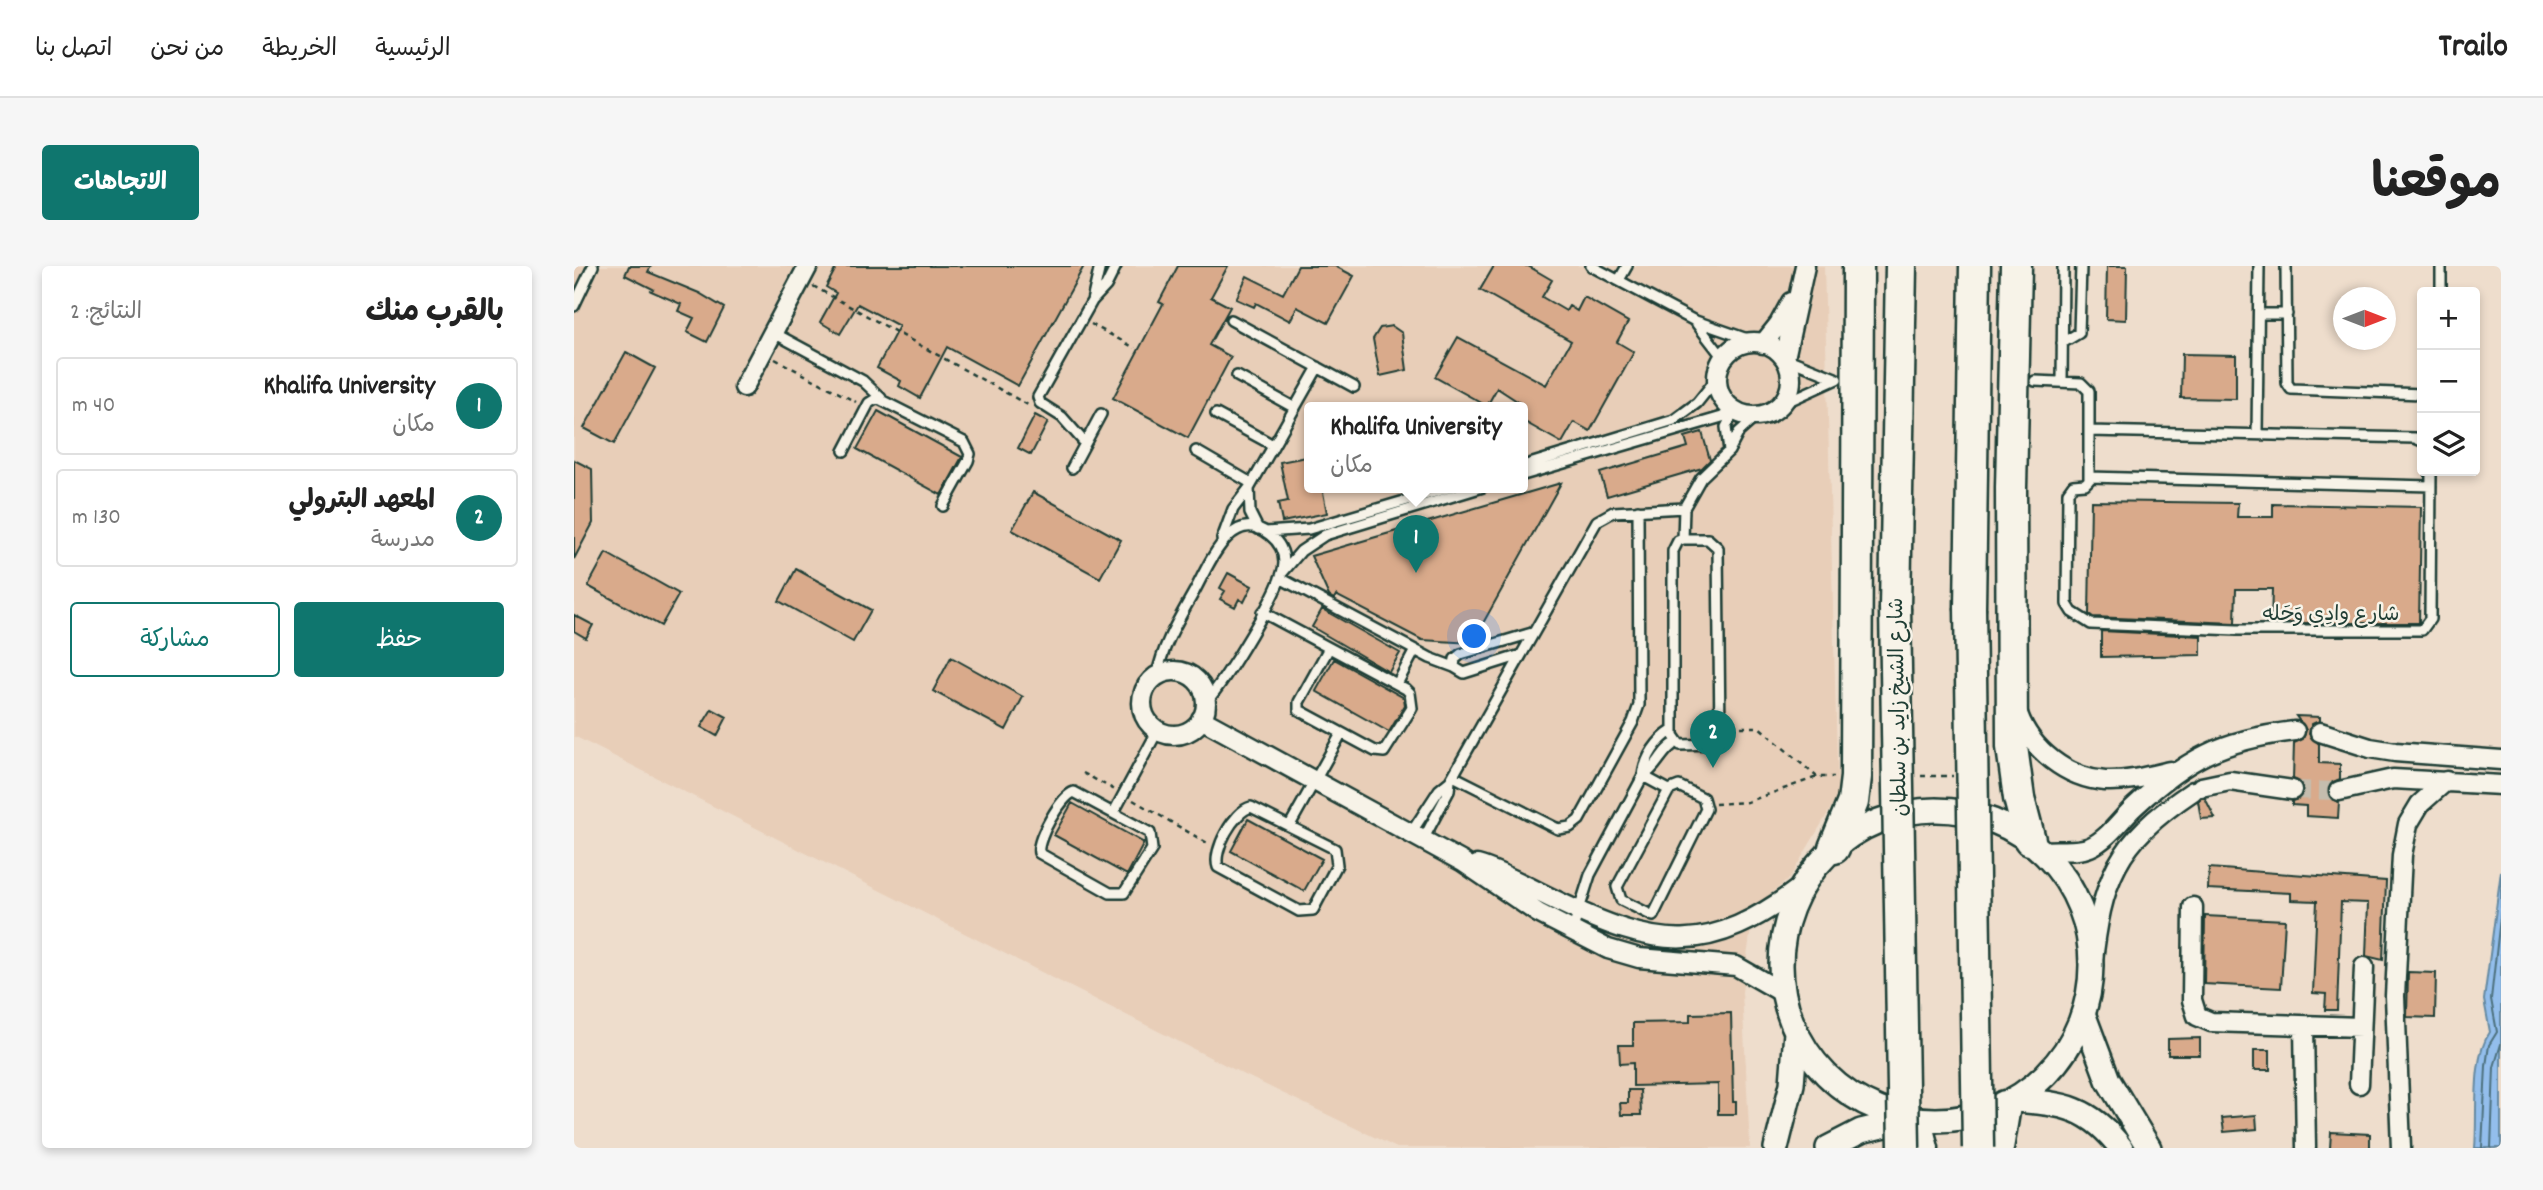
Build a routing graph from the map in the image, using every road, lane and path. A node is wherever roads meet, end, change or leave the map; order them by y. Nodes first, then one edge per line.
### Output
1 (593, 266) edge
2 (1100, 266) edge
3 (1116, 266) edge
4 (1591, 266) edge
5 (1627, 266) edge
6 (1858, 266) edge
7 (1901, 266) edge
8 (1975, 266) edge
9 (2016, 266) edge
10 (2063, 266) edge
11 (2081, 266) edge
12 (2259, 266) edge
13 (2286, 266) edge
14 (2441, 266) edge
15 (805, 273) edge
16 (1803, 275) edge
17 (1619, 280) junction
18 (2441, 287) edge
19 (1092, 301) junction
20 (574, 306) edge
21 (2259, 314) junction
22 (2287, 314) junction
23 (1082, 319) junction
24 (1231, 320) dead end
25 (1693, 320) junction
26 (774, 333) junction
27 (1759, 343) junction
28 (2062, 343) junction
29 (1135, 348) dead end
30 (763, 353) junction
31 (1785, 358) junction
32 (1724, 359) junction
33 (1318, 368) junction
34 (1237, 376) dead end
35 (1717, 379) junction
36 (2035, 381) dead end
37 (2062, 382) junction
38 (744, 387) dead end
39 (1354, 387) dead end
40 (2417, 394) edge
41 (881, 398) junction
42 (1782, 404) junction
43 (1045, 407) junction
44 (866, 408) junction
45 (1295, 408) junction
46 (1734, 410) junction
47 (1101, 414) dead end
48 (1216, 414) dead end
49 (1757, 416) junction
50 (2089, 431) junction
51 (2258, 434) junction
52 (2417, 439) edge
53 (1086, 443) junction
54 (1273, 445) junction
55 (1196, 451) dead end
56 (844, 452) dead end
57 (1729, 452) junction
58 (1528, 464) edge
59 (1072, 468) dead end
60 (1528, 474) edge
61 (2431, 476) edge
62 (2089, 477) junction
63 (1250, 485) junction
64 (2431, 486) junction
65 (1432, 493) edge
66 (1463, 493) edge
67 (943, 506) dead end
68 (1684, 508) junction
69 (1638, 510) junction
70 (1262, 531) junction
71 (1683, 539) junction
72 (1222, 541) junction
73 (1281, 576) junction
74 (1262, 612) junction
75 (1532, 633) junction
76 (1329, 648) junction
77 (1415, 650) junction
78 (1521, 654) junction
79 (2011, 664) junction
80 (1454, 667) junction
81 (1157, 675) junction
82 (1396, 684) junction
83 (1204, 711) junction
84 (1721, 727) junction
85 (1158, 730) junction
86 (1673, 730) junction
87 (2295, 731) dead end
88 (2320, 732) dead end
89 (1341, 734) junction
90 (1677, 742) junction
91 (2501, 760) edge
92 (2177, 769) junction
93 (1083, 773) dead end
94 (1643, 776) junction
95 (1452, 778) junction
96 (1314, 781) junction
97 (2446, 781) junction
98 (2501, 785) edge
99 (1669, 790) junction
100 (2292, 790) tunnel mouth
101 (2339, 791) tunnel mouth
102 (1123, 795) junction
103 (1706, 805) junction
104 (1114, 812) junction
105 (1290, 825) junction
106 (1417, 837) junction
107 (2036, 846) junction
108 (1834, 848) junction
109 (1218, 849) junction
110 (1463, 862) junction
111 (1802, 886) junction
112 (2193, 906) dead end
113 (1577, 911) junction
114 (1653, 916) junction
115 (1572, 932) junction
116 (1651, 936) junction
117 (2364, 967) dead end
118 (2092, 969) junction
119 (1783, 993) junction
120 (2084, 1016) junction
121 (2304, 1026) junction
122 (2361, 1027) junction
123 (1796, 1032) junction
124 (2359, 1084) dead end
125 (2010, 1103) junction
126 (1911, 1129) edge
127 (1776, 1148) edge
128 (1828, 1148) edge
129 (1929, 1148) edge
130 (1978, 1148) edge
131 (1998, 1148) edge
132 (2121, 1148) edge
133 (2149, 1148) edge
134 (2306, 1148) edge
135 (2401, 1148) edge

1 - 20 lane
2 - 19 lane
3 - 19 lane
4 - 17 lane
5 - 17 lane
6 - 108 highway
7 - 126 highway, شارع الشيخ زايد بن سلطان, bridge
8 - 130 highway, bridge
9 - 79 highway
10 - 28 lane
11 - 28 lane
12 - 21 lane
13 - 22 lane
14 - 18 lane
15 - 26 street
15 - 43 path
16 - 27 street
16 - 31 street
17 - 25 lane
19 - 23 lane
21 - 22 lane
21 - 51 lane
22 - 40 lane
23 - 29 path
23 - 43 lane
24 - 33 lane
25 - 27 lane
25 - 32 lane
26 - 30 street
26 - 41 lane
27 - 31 street
27 - 32 street
28 - 37 lane
30 - 38 street
30 - 44 path
31 - 42 street
31 - 42 lane
32 - 35 street
33 - 39 lane
33 - 45 lane
34 - 45 lane
35 - 46 street
35 - 58 lane
36 - 37 lane
37 - 50 lane
41 - 44 lane
41 - 67 lane
42 - 49 street
43 - 53 lane
44 - 56 lane
45 - 54 lane
46 - 49 street
46 - 57 lane
46 - 60 lane
47 - 53 lane
48 - 54 lane
49 - 57 lane
50 - 51 lane
50 - 62 lane
51 - 52 lane
53 - 59 lane
54 - 63 lane
55 - 63 lane
57 - 68 lane
61 - 64 lane
62 - 64 lane
62 - 64 lane, شارع وادِي وَحَله
63 - 70 lane
63 - 72 lane
65 - 70 lane
66 - 73 lane
68 - 69 lane
68 - 71 lane
69 - 75 lane
69 - 95 lane
70 - 72 lane
70 - 73 lane
71 - 84 lane
71 - 86 lane
72 - 81 lane
73 - 74 lane
73 - 77 lane
74 - 76 lane
74 - 83 lane
75 - 78 lane
75 - 80 lane
76 - 82 lane
76 - 89 lane
77 - 80 lane
77 - 82 lane
78 - 80 lane
78 - 95 lane
79 - 92 street
79 - 107 highway
81 - 83 street
81 - 85 street
82 - 89 lane
83 - 85 street
83 - 96 street
84 - 90 lane
84 - 103 path
85 - 102 lane
86 - 90 lane
86 - 94 lane
87 - 92 street
88 - 91 street
89 - 96 lane
90 - 94 lane
92 - 107 street
93 - 102 path
94 - 99 lane
94 - 113 lane
95 - 106 lane
95 - 106 lane
96 - 105 lane
96 - 106 street
97 - 98 street
97 - 101 street
97 - 135 street
99 - 103 lane
99 - 114 lane
100 - 118 street
102 - 104 lane
102 - 109 path
103 - 114 lane
104 - 104 lane
105 - 109 lane
105 - 109 lane
106 - 110 street
107 - 108 main road
107 - 118 main road
108 - 111 main road
110 - 113 street
110 - 115 street
111 - 116 street
111 - 119 main road
112 - 121 street
113 - 115 lane
113 - 116 street
114 - 116 lane
115 - 119 street
117 - 122 street
118 - 120 main road
119 - 123 main road
120 - 125 main road
120 - 133 main road
121 - 122 street
121 - 134 street
122 - 124 street
123 - 126 main road
123 - 127 main road
125 - 126 main road
125 - 131 highway
125 - 132 main road
126 - 128 main road
126 - 129 street

